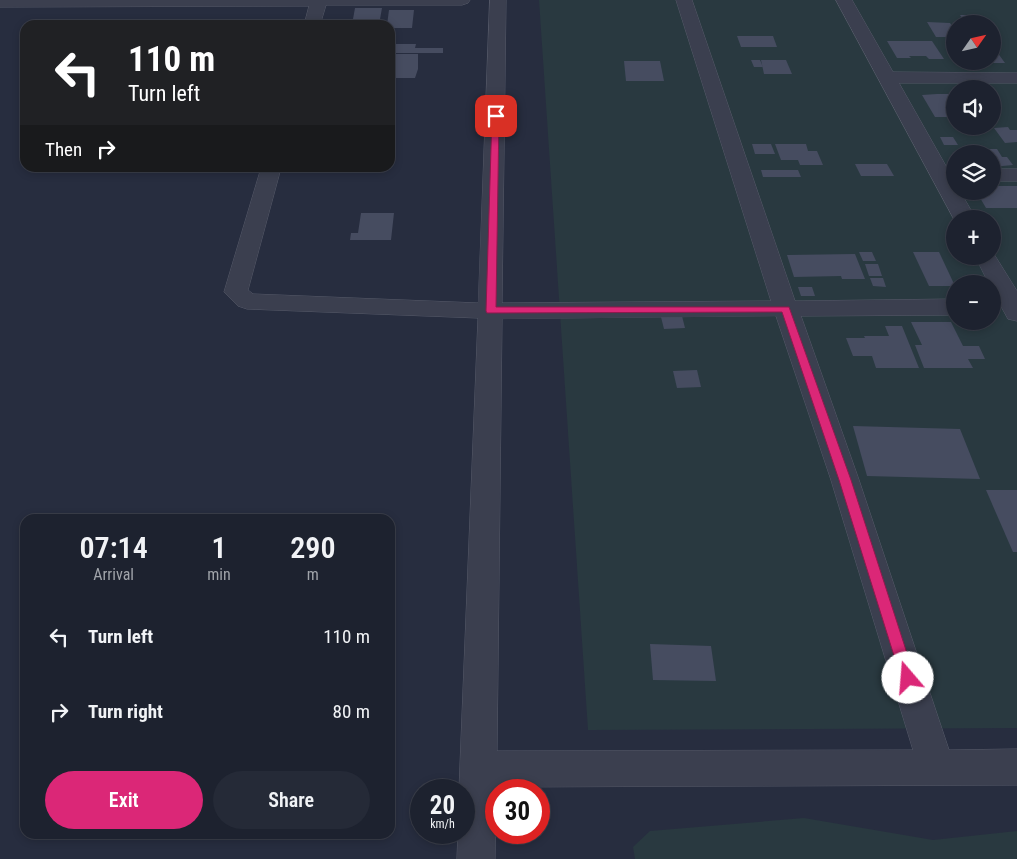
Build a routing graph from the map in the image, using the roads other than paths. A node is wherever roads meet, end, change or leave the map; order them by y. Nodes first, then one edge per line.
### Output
1 (319, 0) edge
2 (462, 0) edge
3 (498, 0) edge
4 (684, 0) edge
5 (844, 0) edge
6 (5, 1) edge
7 (313, 20) edge
8 (887, 77) junction
9 (1017, 78) edge
10 (270, 172) edge
11 (946, 172) edge
12 (1001, 175) edge
13 (1017, 175) edge
14 (990, 265) edge
15 (946, 307) edge
16 (786, 309) junction
17 (1008, 309) edge
18 (491, 311) junction
19 (937, 767) junction
20 (1017, 767) edge
21 (479, 769) junction
22 (476, 859) edge

1 - 2 street
1 - 6 street
1 - 7 street
3 - 18 street
4 - 16 street
5 - 8 street
8 - 9 street
8 - 11 street
10 - 18 street
12 - 13 street
14 - 17 street
15 - 16 street
16 - 18 street
16 - 19 street
18 - 21 street
19 - 20 street
19 - 21 street
21 - 22 street

